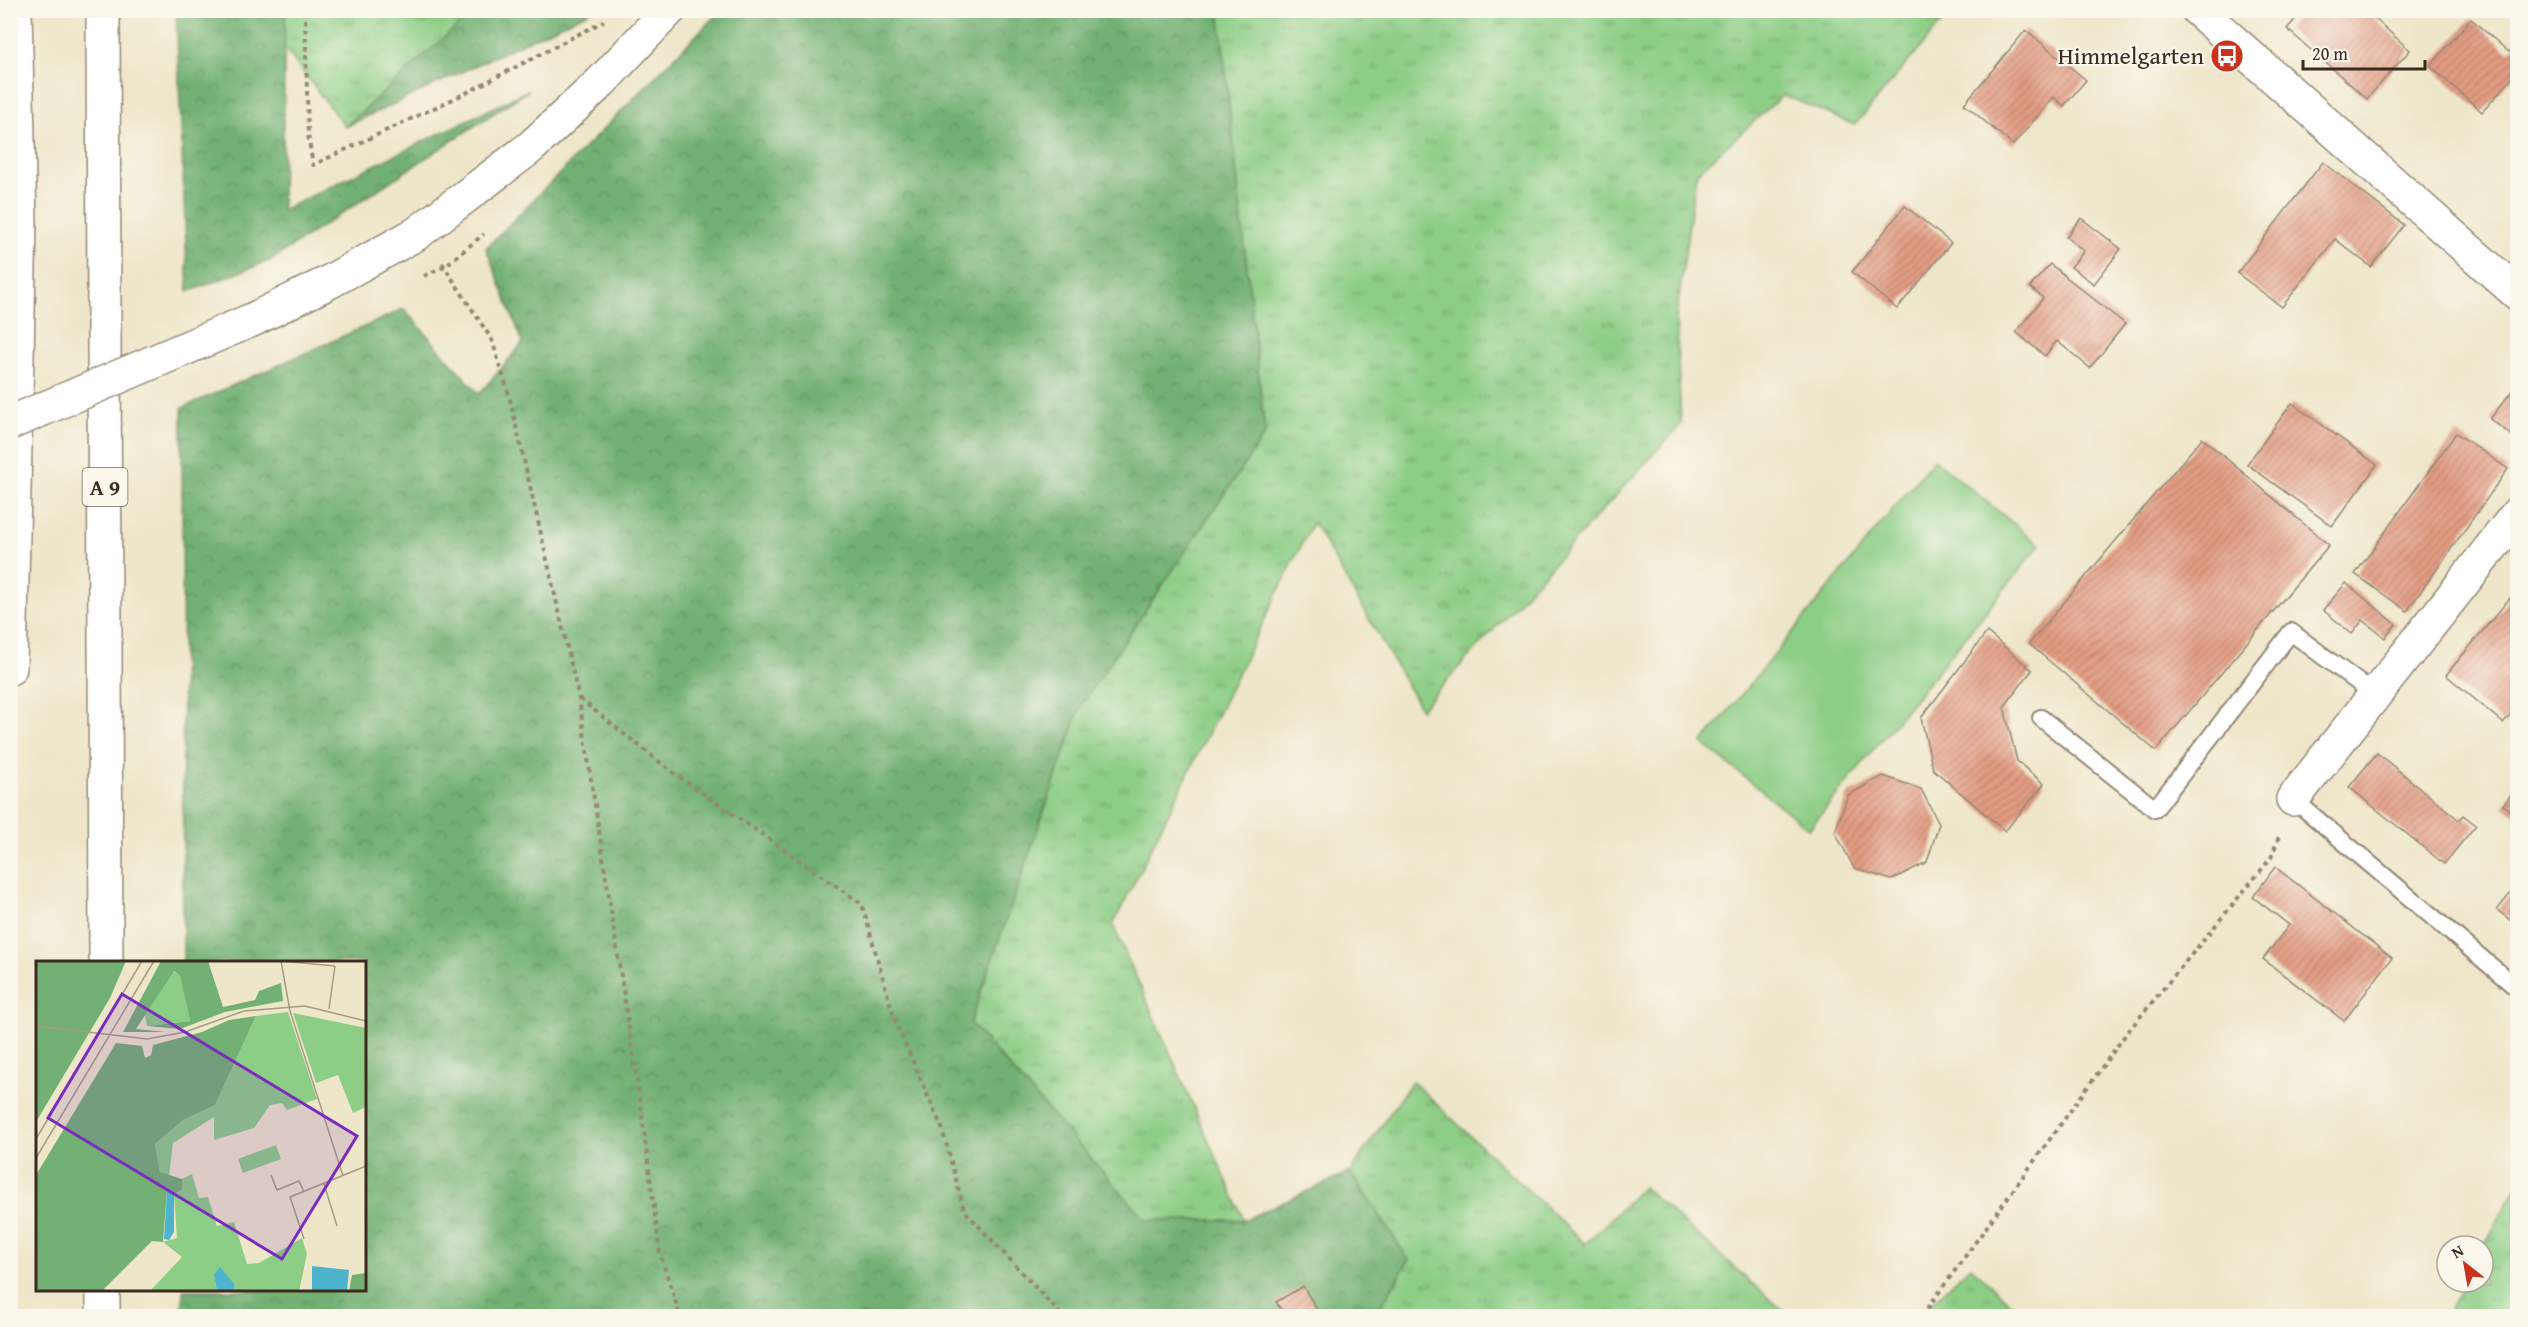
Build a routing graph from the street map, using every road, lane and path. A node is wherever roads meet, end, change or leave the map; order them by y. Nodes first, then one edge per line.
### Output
1 (15, 10) edge
2 (103, 10) edge
3 (305, 10) edge
4 (669, 10) edge
5 (2198, 10) edge
6 (610, 19) dead end
7 (445, 266) dead end
8 (2517, 294) edge
9 (10, 423) edge
10 (2509, 530) edge
11 (10, 668) edge
12 (2375, 694) junction
13 (579, 699) junction
14 (2041, 718) dead end
15 (2293, 799) junction
16 (106, 961) edge
17 (2517, 989) edge
18 (103, 1291) edge
19 (103, 1317) edge
20 (680, 1317) edge
21 (1062, 1317) edge
22 (1922, 1317) edge

1 - 11 main road
2 - 16 main road, A 9
3 - 6 path
4 - 9 main road, bridge
5 - 8 main road
7 - 13 path
10 - 12 main road
12 - 14 lane
12 - 15 main road
13 - 20 path
13 - 21 path
15 - 17 lane
15 - 22 path
18 - 19 main road

